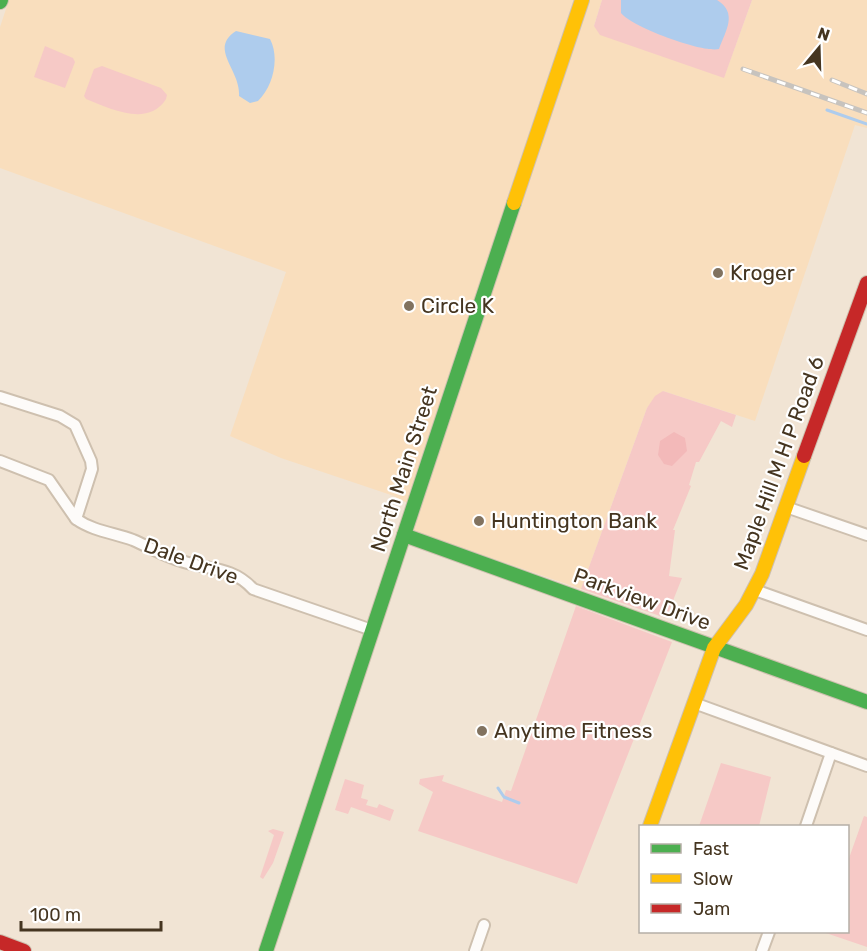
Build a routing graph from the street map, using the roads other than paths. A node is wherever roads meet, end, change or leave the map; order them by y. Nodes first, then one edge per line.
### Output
1 (582, 0) edge
2 (867, 283) edge
3 (0, 397) edge
4 (0, 461) edge
5 (786, 507) junction
6 (76, 519) junction
7 (404, 535) junction
8 (867, 535) edge
9 (754, 590) junction
10 (372, 630) junction
11 (867, 630) edge
12 (714, 648) junction
13 (867, 702) edge
14 (694, 703) junction
15 (831, 753) junction
16 (867, 766) edge
17 (650, 825) edge
18 (806, 825) edge
19 (484, 925) dead end
20 (769, 933) edge
21 (0, 942) edge
22 (24, 951) edge
23 (266, 951) edge
24 (475, 951) edge
25 (762, 951) edge

1 - 7 street, North Main Street
2 - 5 street, Maple Hill M H P Road 6
3 - 6 street
4 - 6 street
5 - 8 street
5 - 9 street, Maple Hill M H P Road 6
6 - 10 street, Dale Drive
7 - 10 street, North Main Street
7 - 12 street, Parkview Drive
9 - 11 street
9 - 12 street, Maple Hill M H P Road 6
10 - 23 street, North Main Street
12 - 13 street, Parkview Drive
12 - 14 street, Maple Hill M H P Road 6
14 - 15 street
14 - 17 street, Maple Hill M H P Road 6
15 - 16 street
15 - 18 street
19 - 24 street
20 - 25 street
21 - 22 street

